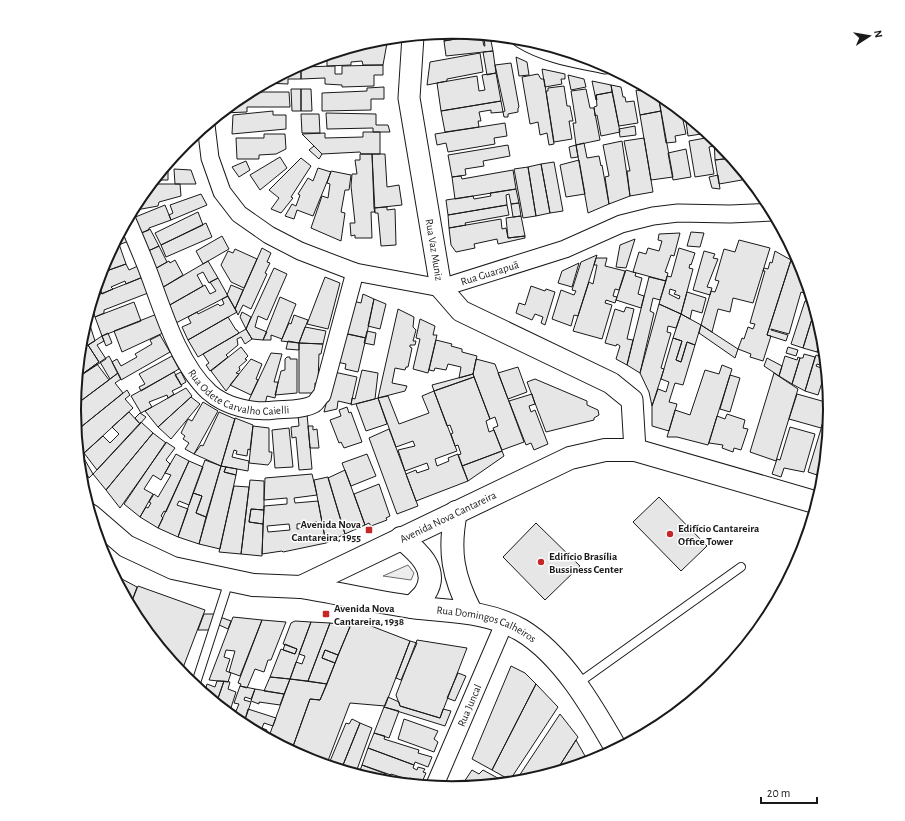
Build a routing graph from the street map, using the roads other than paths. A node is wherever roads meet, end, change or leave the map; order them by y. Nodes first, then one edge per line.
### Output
1 (414, 41) edge
2 (207, 132) edge
3 (766, 212) edge
4 (130, 227) edge
5 (355, 272) junction
6 (441, 288) junction
7 (635, 450) junction
8 (812, 501) edge
9 (456, 512) junction
10 (98, 521) edge
11 (401, 538) junction
12 (741, 567) dead end
13 (230, 580) junction
14 (301, 587) junction
15 (412, 607) junction
16 (471, 612) junction
17 (504, 624) junction
18 (197, 680) edge
19 (576, 684) junction
20 (614, 745) edge
21 (436, 781) edge

1 - 6 street, Rua Vaz Muniz
2 - 5 street, Rua Guarapuã
3 - 6 street, Rua Guarapuã
4 - 5 street, Rua Odete Carvalho Caielli
5 - 6 street, Rua Guarapuã
6 - 7 street, Rua Vaz Muniz
7 - 8 main road, Avenida Nova Cantareira
7 - 9 main road, Avenida Nova Cantareira
9 - 11 main road, Avenida Nova Cantareira
9 - 16 main road
10 - 13 main road, Avenida Nova Cantareira
11 - 14 main road, Avenida Nova Cantareira
11 - 15 main road
12 - 19 lane
13 - 14 main road, Avenida Nova Cantareira
13 - 18 lane
14 - 15 main road, Rua Domingos Calheiros
15 - 16 main road, Rua Domingos Calheiros
16 - 17 main road, Rua Domingos Calheiros
17 - 19 main road, Rua Domingos Calheiros
17 - 21 street, Rua Juncal
19 - 20 main road, Rua Domingos Calheiros

